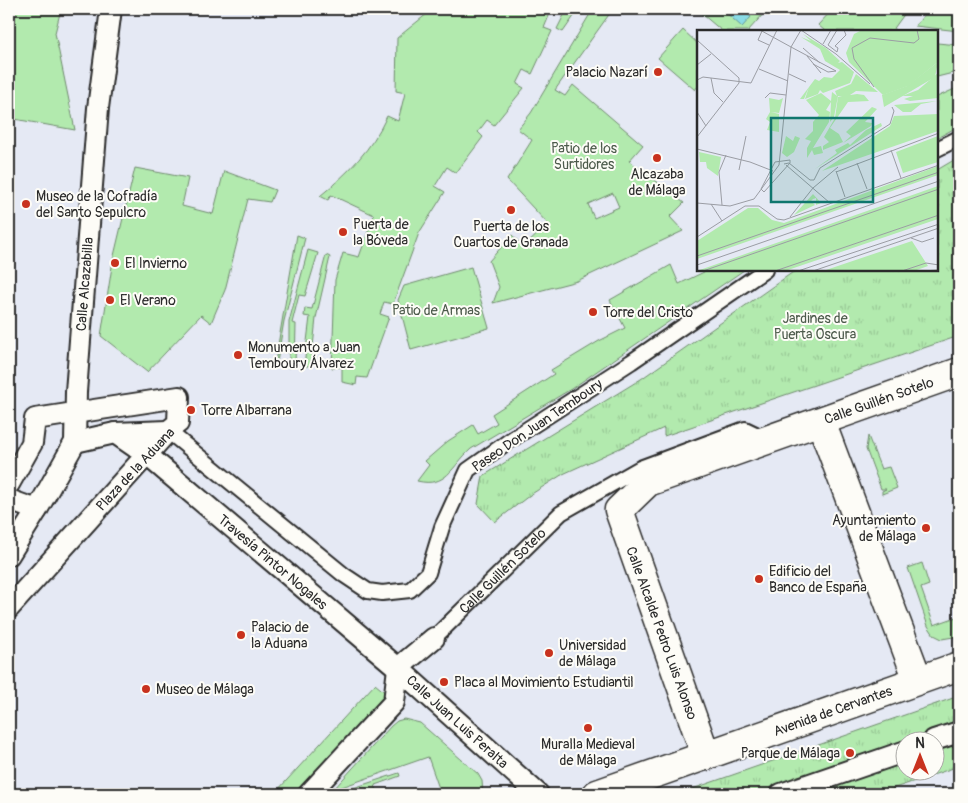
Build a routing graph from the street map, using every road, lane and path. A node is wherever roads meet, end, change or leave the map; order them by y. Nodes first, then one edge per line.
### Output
1 (112, 9) edge
2 (959, 138) edge
3 (938, 148) edge
4 (764, 271) edge
5 (959, 372) edge
6 (75, 412) junction
7 (822, 422) junction
8 (168, 431) junction
9 (115, 433) junction
10 (770, 440) junction
11 (75, 442) junction
12 (147, 455) junction
13 (614, 481) junction
14 (9, 484) edge
15 (9, 500) edge
16 (37, 510) junction
17 (619, 510) junction
18 (9, 555) edge
19 (9, 608) edge
20 (434, 638) joint
21 (959, 666) edge
22 (398, 668) junction
23 (918, 680) junction
24 (959, 732) edge
25 (946, 736) edge
26 (896, 754) edge
27 (706, 756) junction
28 (309, 794) edge
29 (538, 794) edge
30 (597, 794) edge
31 (781, 794) edge

1 - 6 street, Calle Alcazabilla
2 - 3 lane
4 - 8 lane, Paseo Don Juan Temboury
5 - 7 street, Calle Guillén Sotelo
6 - 8 street, Plaza de la Aduana
6 - 11 street, Calle Alcazabilla
6 - 14 street, Plaza de la Aduana
7 - 10 street, Calle Guillén Sotelo
7 - 23 street
8 - 9 street
8 - 12 street, Plaza de la Aduana
9 - 11 street
9 - 12 street, Travesía Pintor Nogales
10 - 13 lane, Calle Guillén Sotelo
10 - 17 street, Calle Guillén Sotelo
11 - 16 street
12 - 19 street, Plaza de la Aduana
12 - 22 street, Travesía Pintor Nogales
13 - 17 lane
13 - 20 lane, Calle Guillén Sotelo
15 - 16 street
16 - 18 street
17 - 27 street, Calle Alcalde Pedro Luis Alonso
20 - 22 street, Calle Guillén Sotelo
21 - 23 street, Avenida de Cervantes
22 - 28 street
22 - 29 street, Calle Juan Luis Peralta
23 - 27 street, Avenida de Cervantes
24 - 25 street
26 - 31 street
27 - 30 street, Avenida de Cervantes

